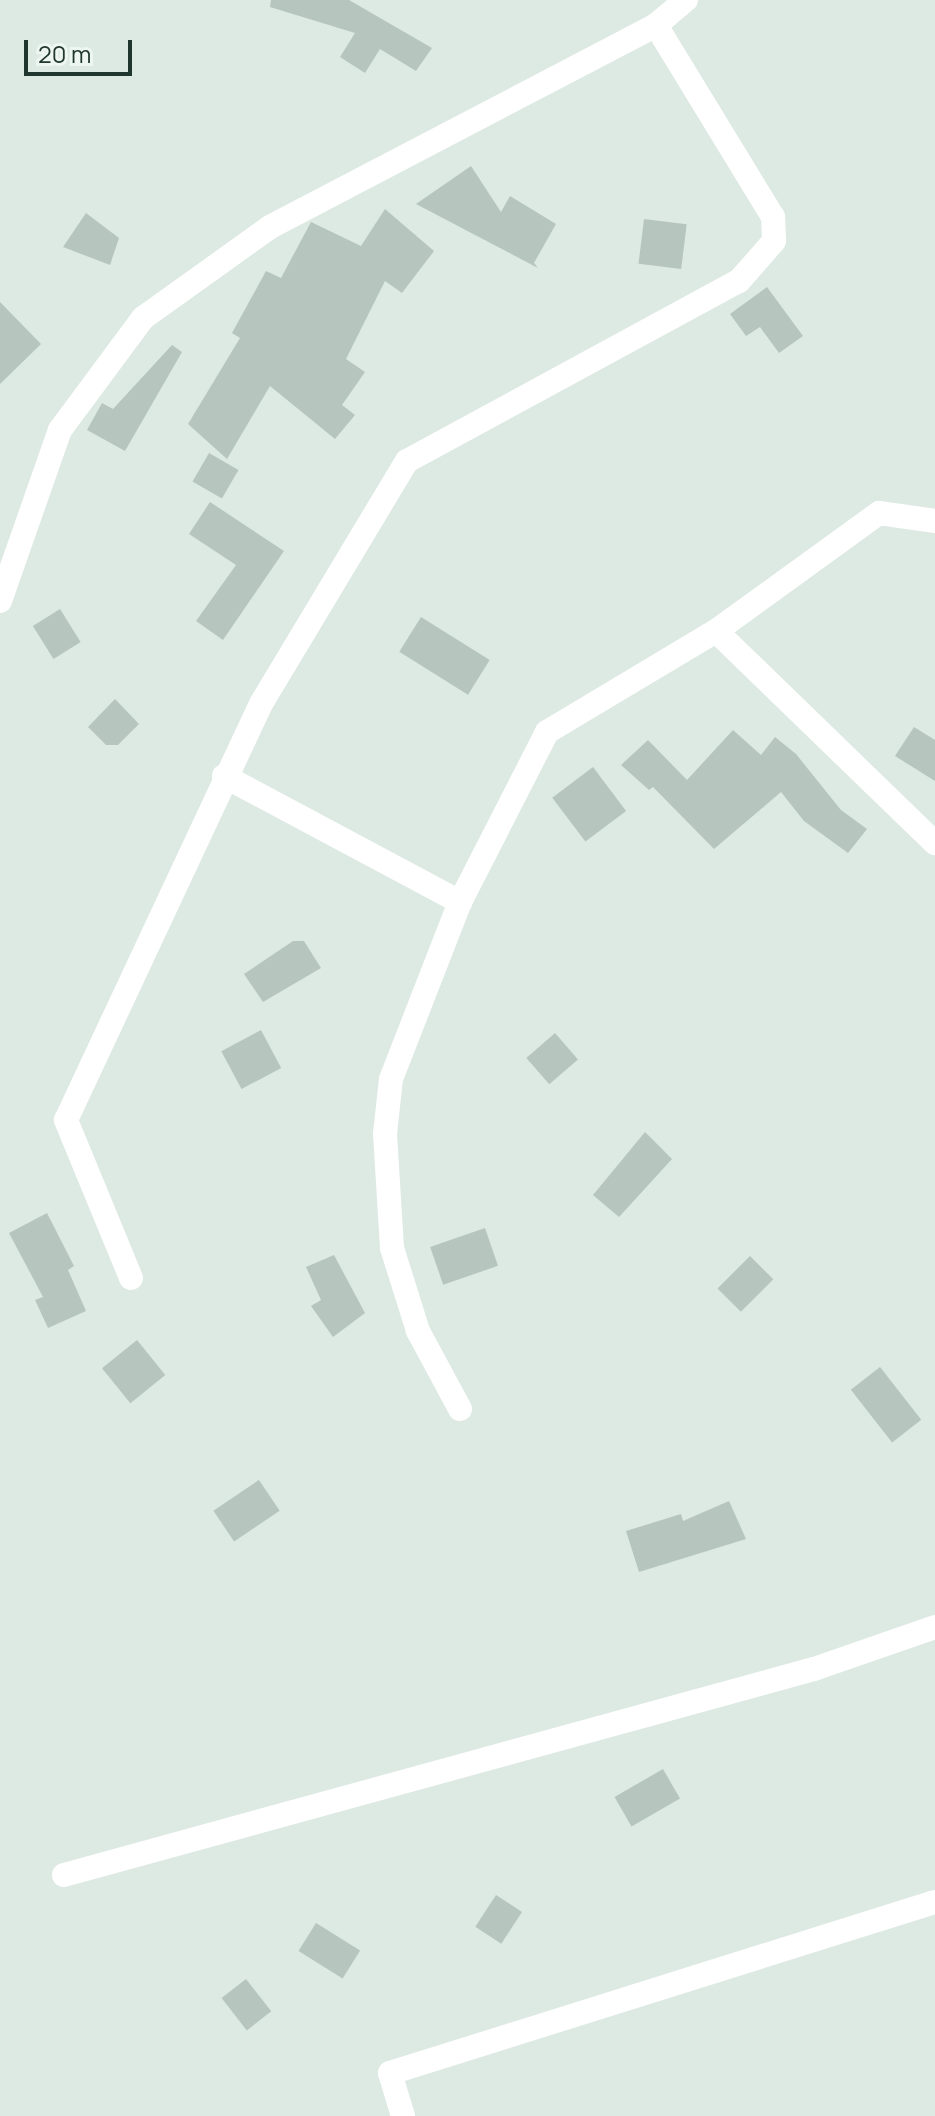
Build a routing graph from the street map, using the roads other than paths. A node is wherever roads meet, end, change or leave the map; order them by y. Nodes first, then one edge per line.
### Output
1 (686, 0) edge
2 (656, 25) junction
3 (935, 521) edge
4 (0, 601) edge
5 (716, 631) junction
6 (224, 776) junction
7 (935, 843) edge
8 (460, 902) junction
9 (131, 1278) dead end
10 (460, 1409) dead end
11 (935, 1627) edge
12 (64, 1875) dead end
13 (935, 1902) edge
14 (403, 2116) edge

1 - 2 street
2 - 4 street
2 - 6 street
3 - 5 street
5 - 7 street
5 - 8 street
6 - 8 street
6 - 9 street
8 - 10 street
11 - 12 street
13 - 14 street

